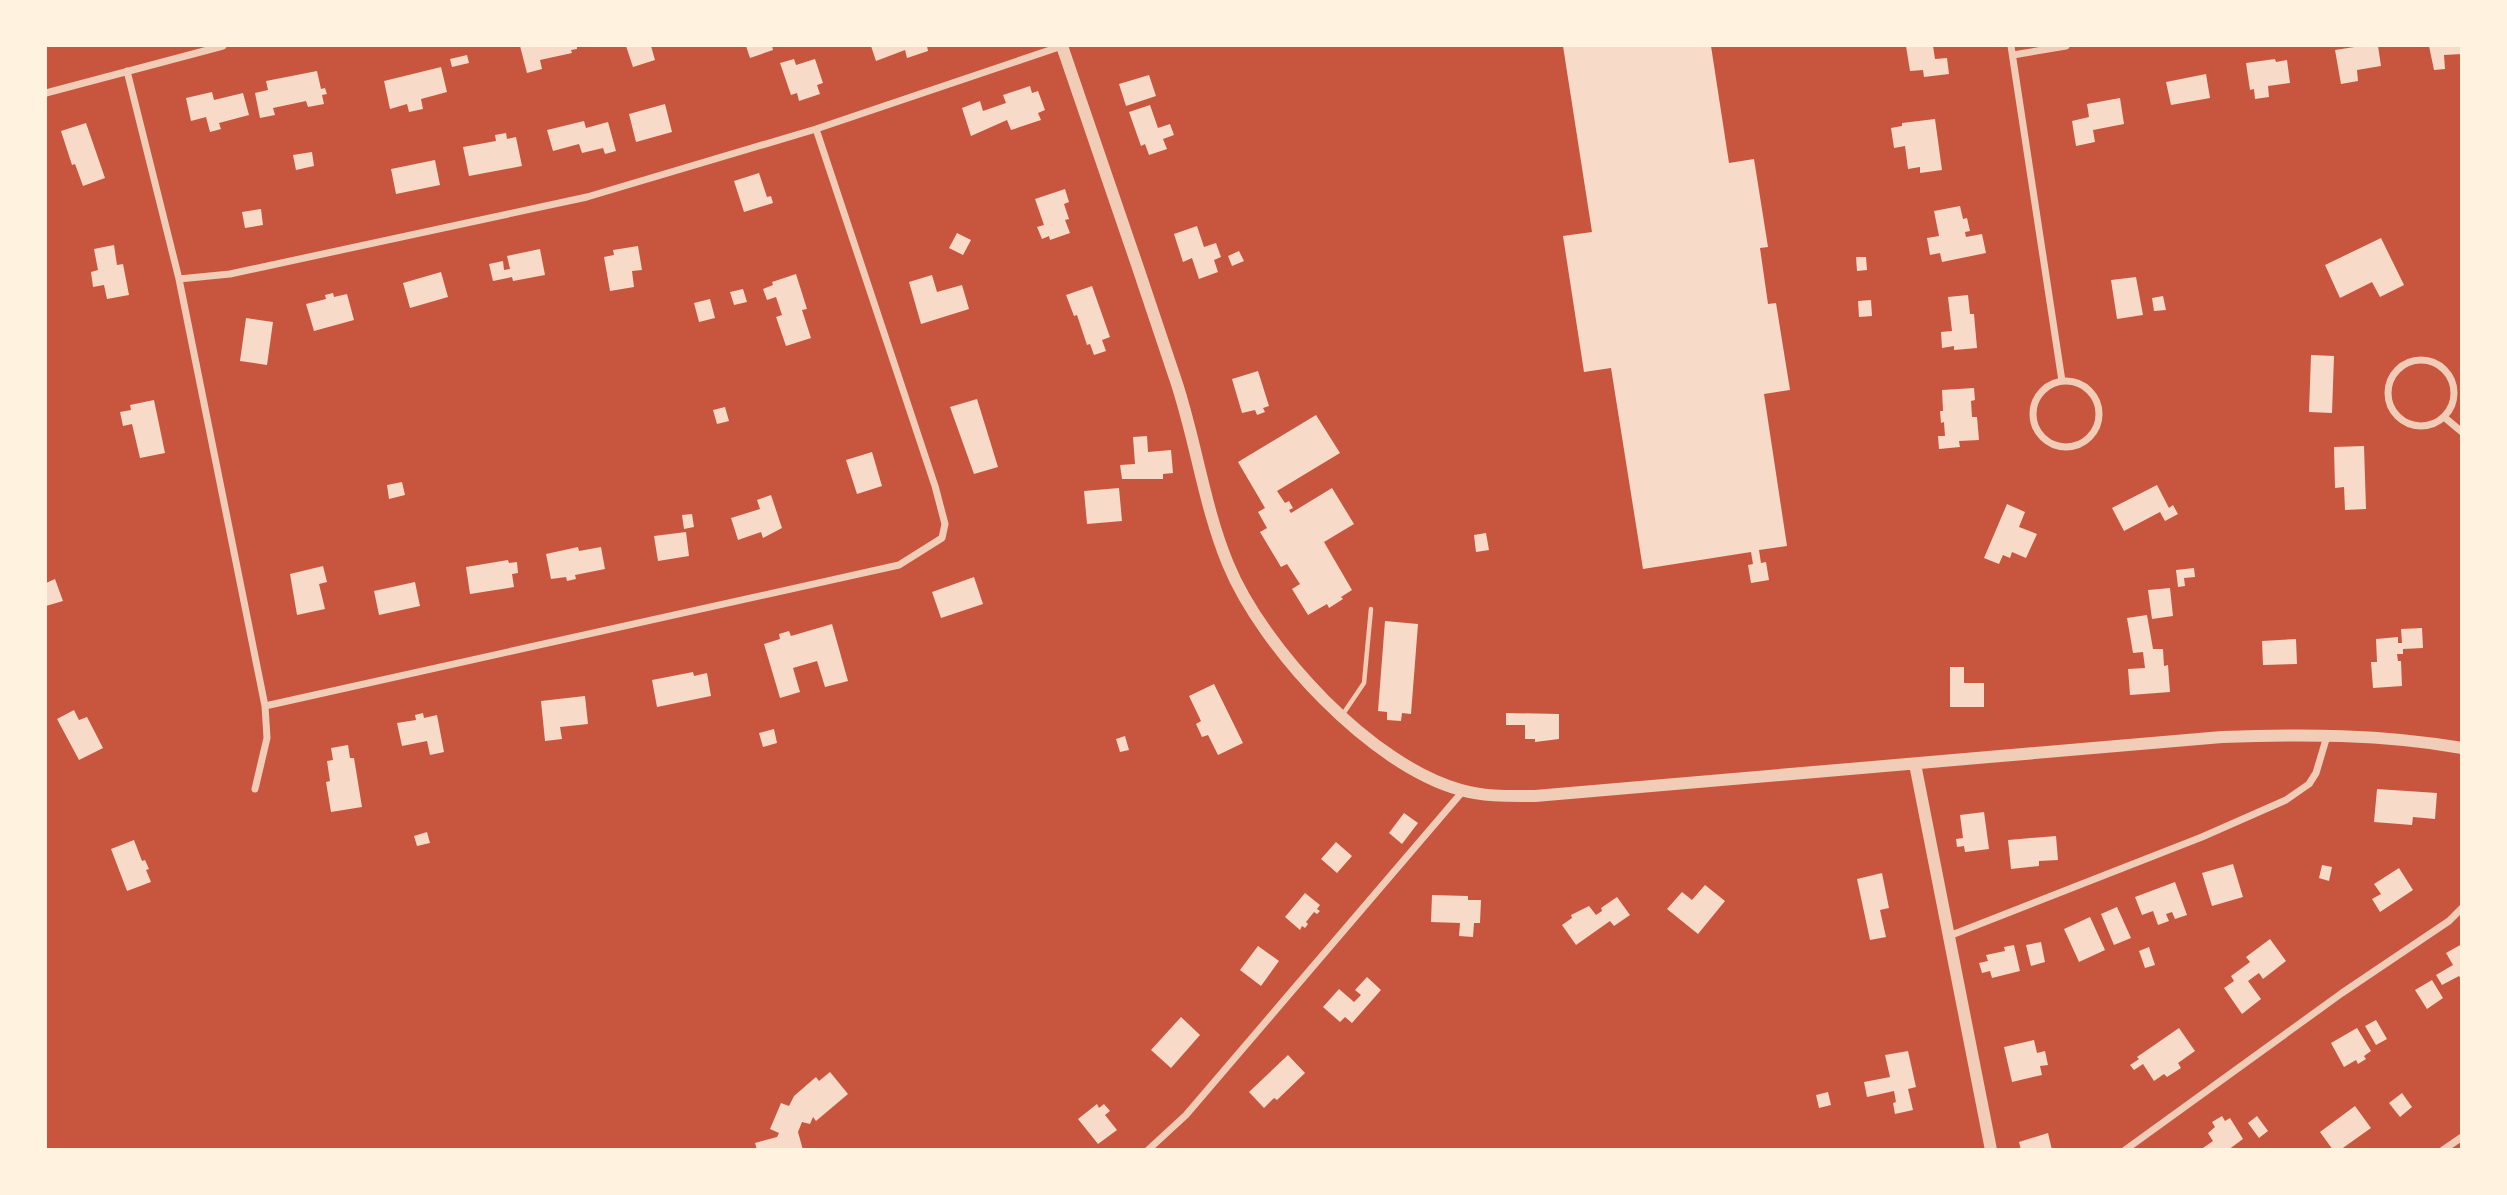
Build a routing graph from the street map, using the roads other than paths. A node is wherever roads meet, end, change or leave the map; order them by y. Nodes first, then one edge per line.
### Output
1 (223, 46) edge
2 (1062, 46) edge
3 (2011, 46) edge
4 (2066, 46) edge
5 (2013, 55) junction
6 (127, 71) junction
7 (46, 93) edge
8 (816, 129) junction
9 (179, 279) junction
10 (2062, 382) junction
11 (2444, 417) junction
12 (2462, 432) edge
13 (1371, 609) dead end
14 (265, 706) junction
15 (1342, 715) junction
16 (2328, 735) junction
17 (2462, 748) edge
18 (1915, 764) junction
19 (255, 789) dead end
20 (1463, 791) junction
21 (2462, 908) edge
22 (1949, 936) junction
23 (2462, 1137) edge
24 (1147, 1150) edge
25 (1991, 1150) edge
26 (2125, 1150) edge
27 (2443, 1150) edge

1 - 6 street
2 - 8 street
2 - 15 street
3 - 5 street
4 - 5 street
5 - 10 street
6 - 7 street
6 - 9 street
8 - 9 street
8 - 14 street
9 - 14 street
10 - 10 street
11 - 11 street
11 - 12 street
13 - 15 lane
14 - 19 street
15 - 20 street
16 - 17 street
16 - 18 street
16 - 22 street
18 - 20 street
18 - 22 street
20 - 24 street
21 - 26 street
22 - 25 street
23 - 27 street

